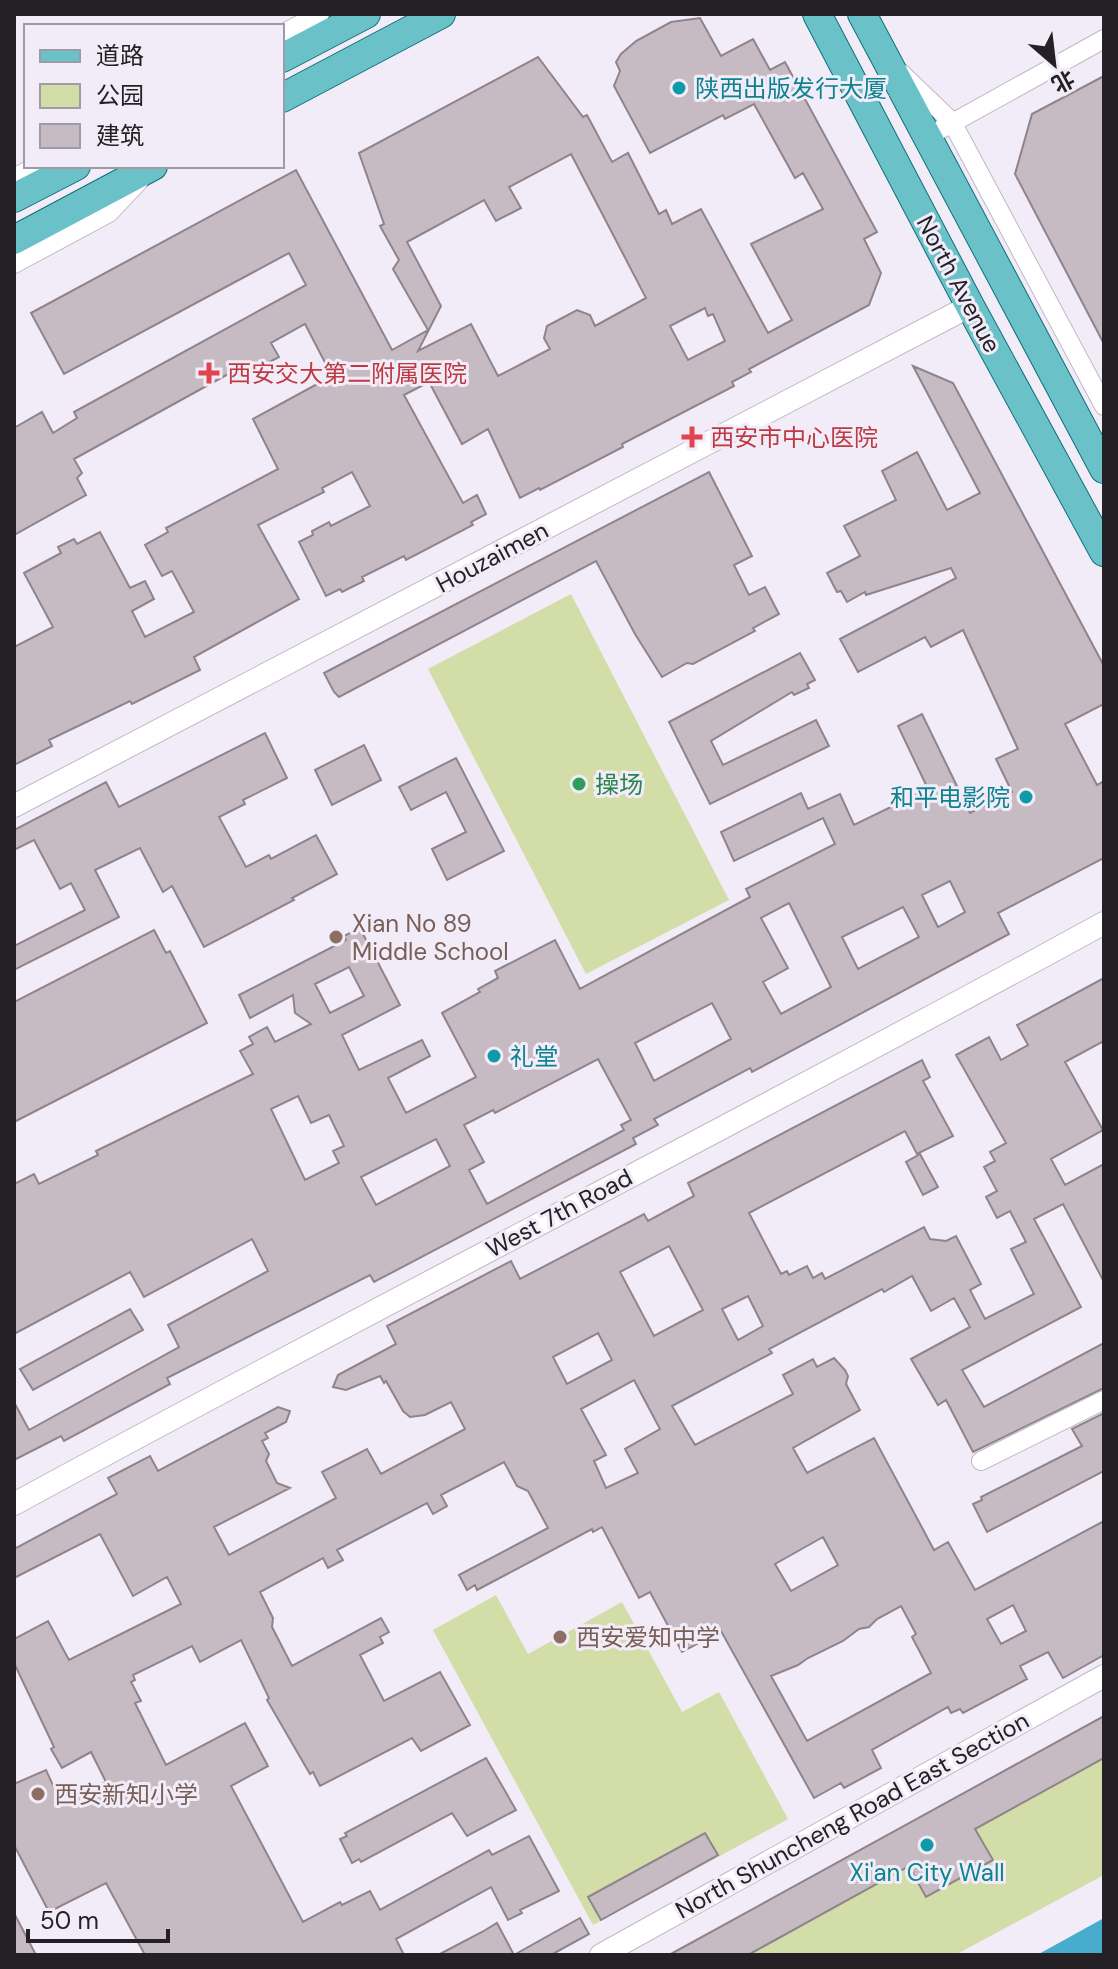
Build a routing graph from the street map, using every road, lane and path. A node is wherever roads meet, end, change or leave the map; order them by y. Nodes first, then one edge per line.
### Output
1 (320, 14) edge
2 (366, 14) edge
3 (441, 14) edge
4 (817, 14) edge
5 (862, 14) edge
6 (284, 33) edge
7 (1104, 39) edge
8 (284, 57) edge
9 (886, 59) junction
10 (284, 97) edge
11 (952, 122) junction
12 (927, 137) junction
13 (32, 168) edge
14 (72, 168) edge
15 (150, 168) edge
16 (151, 168) edge
17 (14, 178) edge
18 (14, 198) edge
19 (14, 240) edge
20 (14, 264) edge
21 (970, 306) junction
22 (1104, 406) edge
23 (1104, 468) edge
24 (1104, 552) edge
25 (14, 806) edge
26 (1104, 923) edge
27 (1104, 1400) edge
28 (981, 1461) dead end
29 (14, 1504) edge
30 (1104, 1676) edge
31 (601, 1955) edge

1 - 6 street
2 - 8 main road
3 - 10 main road
4 - 21 main road, North Avenue
5 - 9 main road, North Avenue
7 - 11 street
9 - 11 street
9 - 12 main road, North Avenue
11 - 12 street
11 - 22 street
12 - 23 main road, North Avenue
13 - 17 street
14 - 18 main road
15 - 19 main road
16 - 20 street
21 - 24 main road, North Avenue
21 - 25 street, Houzaimen
26 - 29 street, West 7th Road
27 - 28 street
30 - 31 street, North Shuncheng Road East Section

